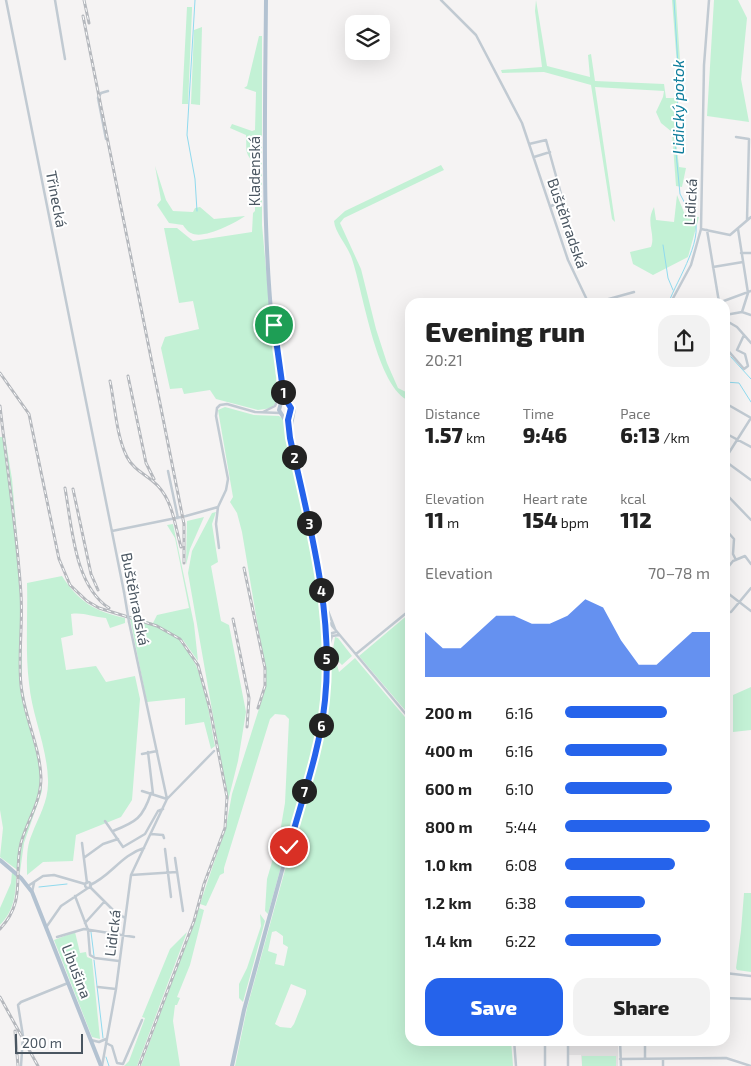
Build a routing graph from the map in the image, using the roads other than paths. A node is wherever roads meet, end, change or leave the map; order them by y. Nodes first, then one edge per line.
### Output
1 (6, 0) edge
2 (54, 0) edge
3 (266, 0) edge
4 (441, 0) edge
5 (710, 0) edge
6 (65, 59) dead end
7 (108, 91) dead end
8 (736, 137) dead end
9 (106, 139) dead end
10 (529, 144) junction
11 (550, 152) junction
12 (534, 157) junction
13 (551, 206) junction
14 (751, 217) edge
15 (747, 220) junction
16 (701, 229) junction
17 (738, 229) junction
18 (708, 230) junction
19 (741, 253) junction
20 (751, 253) edge
21 (743, 262) junction
22 (713, 267) junction
23 (634, 292) dead end
24 (750, 292) edge
25 (586, 298) edge
26 (612, 298) edge
27 (673, 298) edge
28 (719, 298) edge
29 (730, 299) edge
30 (742, 312) junction
31 (730, 314) edge
32 (751, 315) edge
33 (730, 323) edge
34 (744, 336) junction
35 (751, 343) edge
36 (730, 353) edge
37 (280, 379) junction
38 (86, 403) joint
39 (287, 404) junction
40 (280, 406) junction
41 (730, 406) edge
42 (262, 413) junction
43 (282, 415) junction
44 (289, 415) junction
45 (751, 418) edge
46 (730, 436) edge
47 (290, 438) junction
48 (737, 439) junction
49 (751, 447) edge
50 (730, 451) edge
51 (730, 464) edge
52 (168, 470) dead end
53 (751, 480) edge
54 (730, 498) edge
55 (218, 507) junction
56 (178, 518) junction
57 (751, 520) edge
58 (112, 531) junction
59 (730, 535) edge
60 (219, 548) dead end
61 (736, 560) junction
62 (317, 563) junction
63 (751, 564) edge
64 (730, 566) edge
65 (751, 588) edge
66 (323, 592) junction
67 (730, 595) edge
68 (740, 603) junction
69 (322, 605) junction
70 (730, 612) edge
71 (751, 612) edge
72 (405, 614) edge
73 (327, 620) junction
74 (338, 634) junction
75 (327, 636) junction
76 (356, 654) junction
77 (328, 659) junction
78 (327, 669) junction
79 (405, 713) edge
80 (157, 751) junction
81 (214, 751) dead end
82 (148, 752) junction
83 (142, 754) dead end
84 (142, 791) dead end
85 (152, 794) junction
86 (167, 799) junction
87 (163, 809) junction
88 (105, 821) dead end
89 (113, 830) junction
90 (151, 834) junction
91 (164, 838) dead end
92 (118, 839) junction
93 (82, 844) dead end
94 (144, 848) junction
95 (165, 849) dead end
96 (85, 857) junction
97 (176, 858) dead end
98 (0, 860) edge
99 (177, 872) junction
100 (168, 873) junction
101 (131, 875) junction
102 (34, 883) junction
103 (86, 883) junction
104 (28, 886) junction
105 (89, 887) junction
106 (32, 892) junction
107 (76, 896) junction
108 (171, 897) dead end
109 (104, 902) junction
110 (183, 911) dead end
111 (125, 918) junction
112 (85, 923) junction
113 (47, 926) junction
114 (88, 930) junction
115 (124, 934) junction
116 (57, 937) dead end
117 (134, 937) dead end
118 (120, 961) junction
119 (730, 974) edge
120 (751, 976) edge
121 (69, 982) junction
122 (98, 987) dead end
123 (116, 989) junction
124 (730, 998) edge
125 (751, 999) edge
126 (142, 1020) dead end
127 (107, 1038) junction
128 (91, 1040) junction
129 (106, 1043) junction
130 (514, 1046) edge
131 (545, 1046) edge
132 (568, 1046) edge
133 (620, 1046) edge
134 (645, 1046) edge
135 (620, 1059) junction
136 (645, 1059) junction
137 (663, 1059) junction
138 (21, 1066) edge
139 (101, 1066) edge
140 (232, 1066) edge
141 (516, 1066) edge
142 (545, 1066) edge
143 (568, 1066) edge
144 (620, 1066) edge
145 (663, 1066) edge
146 (751, 1066) edge

1 - 38 street, Třinecká
2 - 6 street
3 - 37 main road, Kladenská
4 - 10 street, Buštěhradská
5 - 16 street, Lidická
7 - 9 street
8 - 15 street
10 - 11 street
10 - 12 street, Buštěhradská
11 - 12 street
11 - 13 street
12 - 13 street, Buštěhradská
13 - 25 street, Buštěhradská
14 - 15 street
15 - 17 street
16 - 18 street
16 - 27 street, Lidická
17 - 18 street
17 - 19 street
18 - 22 street
19 - 20 street
19 - 21 street
21 - 22 street
21 - 24 street
22 - 28 street
23 - 26 street
24 - 29 street
24 - 30 street
30 - 31 street
30 - 32 street
33 - 34 street
34 - 35 street
34 - 36 street
37 - 39 main road
37 - 40 main road
37 - 42 street
37 - 47 main road
38 - 58 street, Buštěhradská
39 - 40 main road
39 - 44 main road
40 - 42 street
40 - 43 main road
41 - 45 street
42 - 43 street
42 - 55 street
43 - 44 main road
43 - 47 main road
44 - 47 main road
45 - 48 street
46 - 48 street
47 - 62 main road
48 - 49 street
48 - 50 street
51 - 53 street
52 - 56 street
54 - 57 street
55 - 56 street
55 - 60 street
56 - 58 street
58 - 80 street, Buštěhradská, bridge
59 - 61 street
61 - 63 street
61 - 64 street
62 - 66 main road
62 - 69 main road
65 - 68 street
66 - 73 main road
66 - 74 street
67 - 68 street
68 - 70 street
68 - 71 street
69 - 73 street
69 - 75 main road
72 - 76 street
73 - 74 street
73 - 75 main road
74 - 75 street
74 - 76 street
74 - 77 street
75 - 77 main road
75 - 78 main road
76 - 79 street
77 - 78 main road
78 - 140 main road
80 - 82 street
80 - 86 street, Buštěhradská
81 - 86 street, Lidická
82 - 83 street
82 - 85 street
84 - 85 street
85 - 86 street
85 - 89 street
86 - 87 street, Lidická
87 - 90 street, Lidická
87 - 92 street, Lidická
88 - 89 street
89 - 92 street
90 - 91 street
90 - 94 street, Lidická
92 - 96 street
93 - 96 street
94 - 101 street, Lidická
94 - 105 street
95 - 100 street
96 - 103 street
97 - 99 street
98 - 104 main road, Libušina
99 - 100 street
99 - 110 street
100 - 101 street
100 - 108 street
101 - 111 street, Lidická
102 - 103 street
102 - 104 street
102 - 106 street
103 - 105 street
104 - 106 main road, Libušina
105 - 107 street
105 - 109 street
106 - 113 main road, Libušina
107 - 112 street
107 - 113 street
109 - 111 street
109 - 112 street
111 - 115 street, Lidická
112 - 114 street
113 - 121 main road, Libušina
114 - 115 street
114 - 116 street
114 - 118 street
115 - 117 street
115 - 118 street, Lidická
118 - 123 street, Lidická
119 - 120 street
121 - 128 main road, Libušina
121 - 138 street
122 - 123 street
123 - 127 street, Lidická
124 - 125 street
126 - 129 street
127 - 128 street
127 - 129 street, Lidická
128 - 139 main road, Libušina
129 - 139 street, Lidická
130 - 141 street
131 - 142 street
132 - 143 street
133 - 135 street
134 - 136 street
135 - 136 street
135 - 144 street
136 - 137 street
137 - 145 street
137 - 146 street

